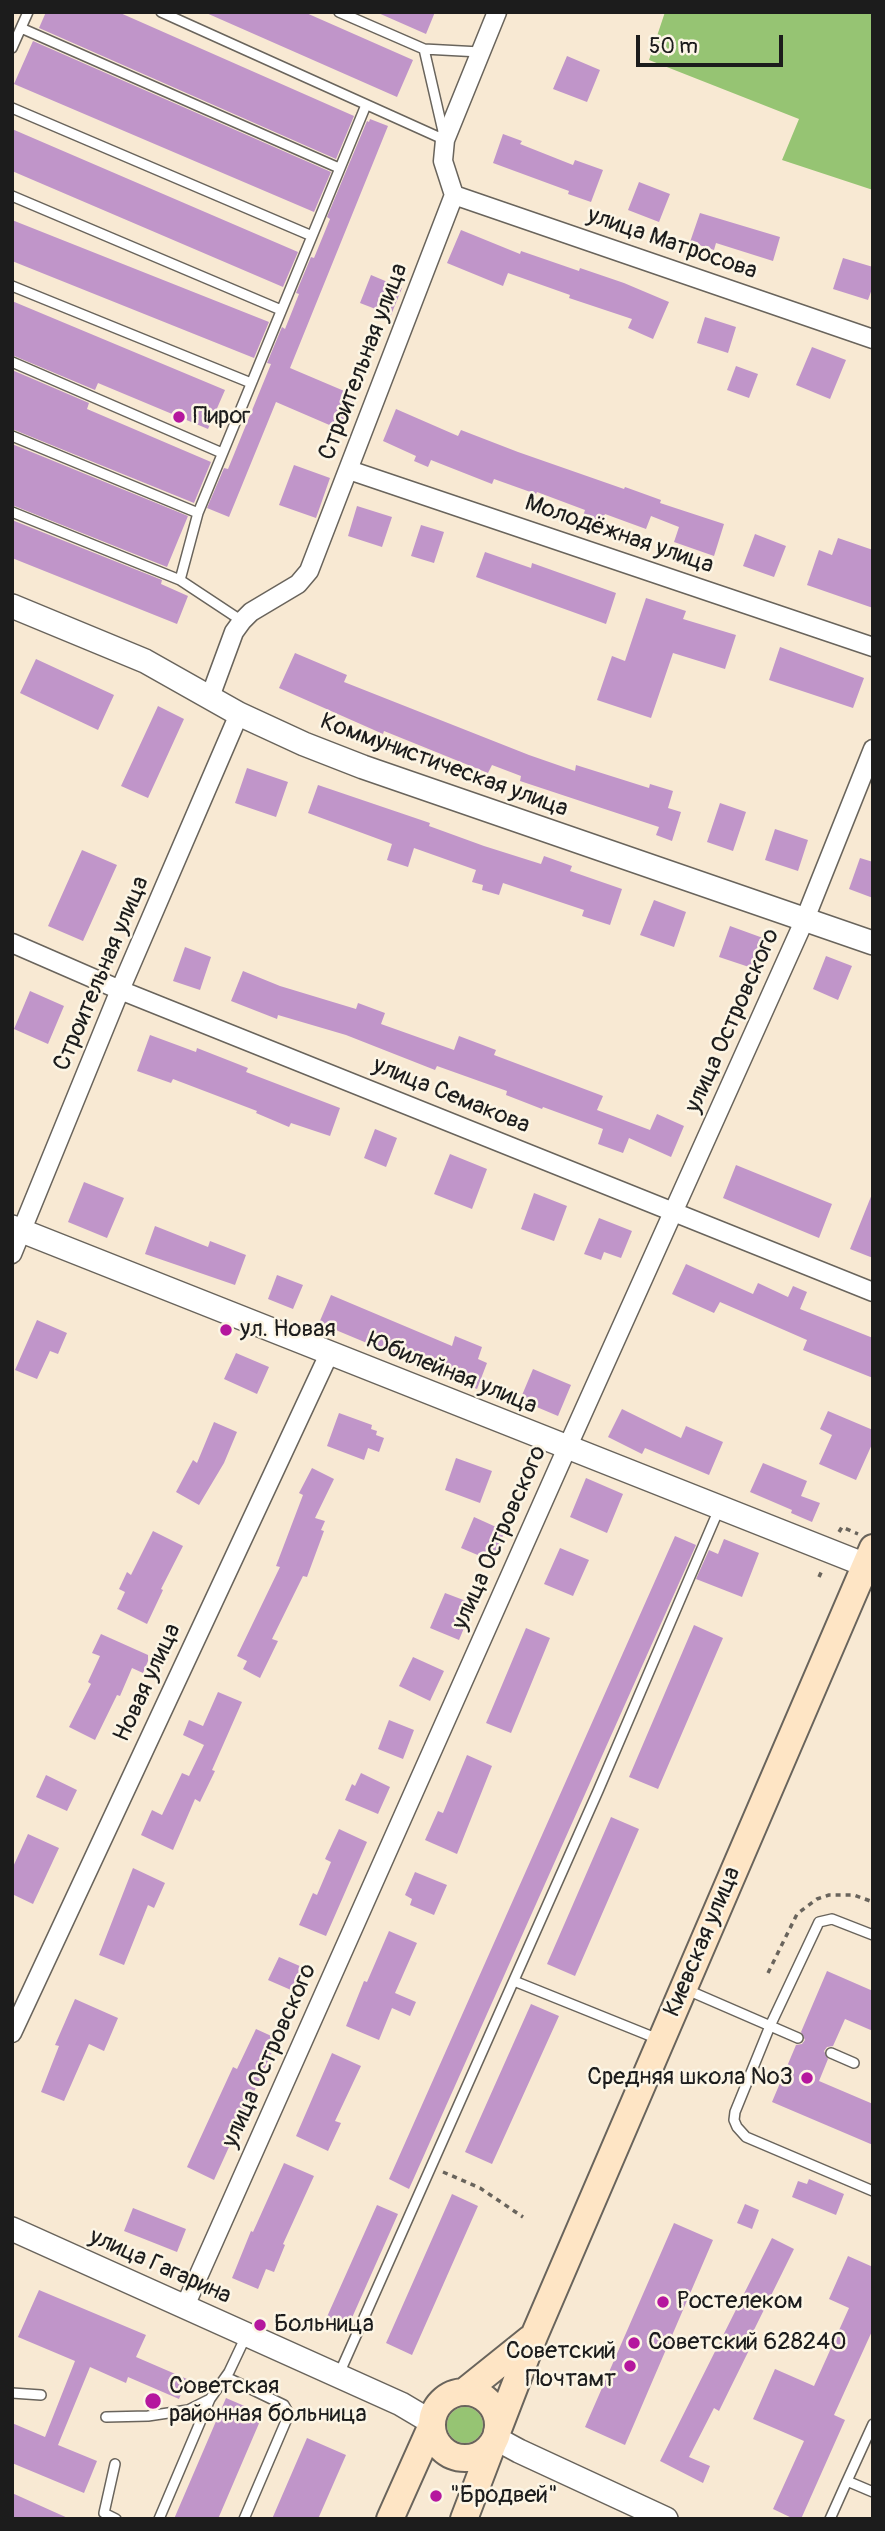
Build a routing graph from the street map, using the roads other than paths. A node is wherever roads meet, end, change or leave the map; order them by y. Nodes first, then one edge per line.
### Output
1 (28, 12) edge
2 (160, 12) edge
3 (339, 12) edge
4 (497, 12) edge
5 (21, 28) junction
6 (12, 48) edge
7 (424, 50) junction
8 (480, 52) junction
9 (366, 105) junction
10 (12, 108) edge
11 (445, 140) junction
12 (340, 168) junction
13 (454, 195) junction
14 (12, 196) edge
15 (312, 236) junction
16 (12, 286) edge
17 (281, 310) junction
18 (873, 339) edge
19 (12, 362) edge
20 (251, 383) junction
21 (12, 436) edge
22 (222, 453) junction
23 (349, 470) junction
24 (12, 512) edge
25 (198, 513) junction
26 (180, 580) junction
27 (12, 606) edge
28 (242, 621) junction
29 (873, 647) edge
30 (210, 697) junction
31 (239, 714) junction
32 (873, 749) edge
33 (805, 919) junction
34 (12, 943) edge
35 (873, 943) edge
36 (120, 990) junction
37 (674, 1212) junction
38 (17, 1229) edge
39 (12, 1254) edge
40 (873, 1292) edge
41 (329, 1354) junction
42 (567, 1448) junction
43 (720, 1507) junction
44 (870, 1560) edge
45 (873, 1935) edge
46 (514, 1981) junction
47 (684, 1988) junction
48 (770, 2026) junction
49 (12, 2034) edge
50 (798, 2038) dead end
51 (661, 2040) junction
52 (831, 2053) dead end
53 (854, 2063) dead end
54 (873, 2191) edge
55 (12, 2229) edge
56 (186, 2306) junction
57 (246, 2334) junction
58 (534, 2336) junction
59 (338, 2376) junction
60 (226, 2377) junction
61 (464, 2392) junction
62 (12, 2393) edge
63 (41, 2396) dead end
64 (210, 2399) junction
65 (106, 2417) dead end
66 (434, 2419) junction
67 (873, 2424) edge
68 (495, 2438) junction
69 (115, 2464) dead end
70 (847, 2481) junction
71 (873, 2492) edge
72 (116, 2519) edge
73 (159, 2519) edge
74 (244, 2519) edge
75 (390, 2519) edge
76 (464, 2519) edge
77 (666, 2519) edge
78 (830, 2519) edge

1 - 5 lane
2 - 9 lane
3 - 7 lane
4 - 8 street
5 - 6 lane
5 - 12 lane
7 - 8 lane
7 - 11 lane
8 - 11 street
9 - 11 lane
9 - 12 lane
10 - 15 lane
11 - 13 street
12 - 15 lane
13 - 18 street, улица Матросова
13 - 23 street, Строительная улица
14 - 17 lane
15 - 17 lane
16 - 20 lane
17 - 20 lane
19 - 22 lane
20 - 22 lane
21 - 25 lane
22 - 25 lane
23 - 28 street, Строительная улица
23 - 29 street, Молодёжная улица
24 - 26 lane
25 - 26 lane
26 - 28 lane
27 - 30 street, Коммунистическая улица
28 - 30 street, Строительная улица
30 - 31 street, Коммунистическая улица
31 - 33 street, Коммунистическая улица
31 - 36 street, Строительная улица
32 - 33 street, улица Островского
33 - 35 street, Коммунистическая улица
33 - 37 street, улица Островского
34 - 36 street, улица Семакова
36 - 37 street, улица Семакова
36 - 38 street, Строительная улица
37 - 40 street, улица Семакова
37 - 42 street, улица Островского
38 - 39 street, Строительная улица
38 - 41 street, Юбилейная улица
41 - 42 street, Юбилейная улица
41 - 49 street, Новая улица
42 - 43 street, Юбилейная улица
42 - 56 street, улица Островского
43 - 44 street, Юбилейная улица
43 - 46 lane
44 - 47 main road, Киевская улица
45 - 48 lane
46 - 51 lane
46 - 59 lane
47 - 48 lane
47 - 51 main road, Киевская улица
48 - 50 lane
48 - 54 lane
51 - 58 main road, Киевская улица
52 - 53 lane
55 - 56 street, улица Гагарина
56 - 57 street, улица Гагарина
57 - 59 street, улица Гагарина
57 - 60 lane
58 - 61 main road, Киевская улица
58 - 68 main road, Киевская улица
59 - 66 street, улица Гагарина
60 - 64 lane
60 - 74 lane
61 - 66 main road
61 - 68 main road
62 - 63 lane
64 - 65 lane
64 - 73 lane
66 - 68 main road
66 - 75 main road
67 - 70 lane
68 - 76 main road, Киевская улица
68 - 77 street
69 - 72 lane
70 - 71 lane
70 - 78 lane

